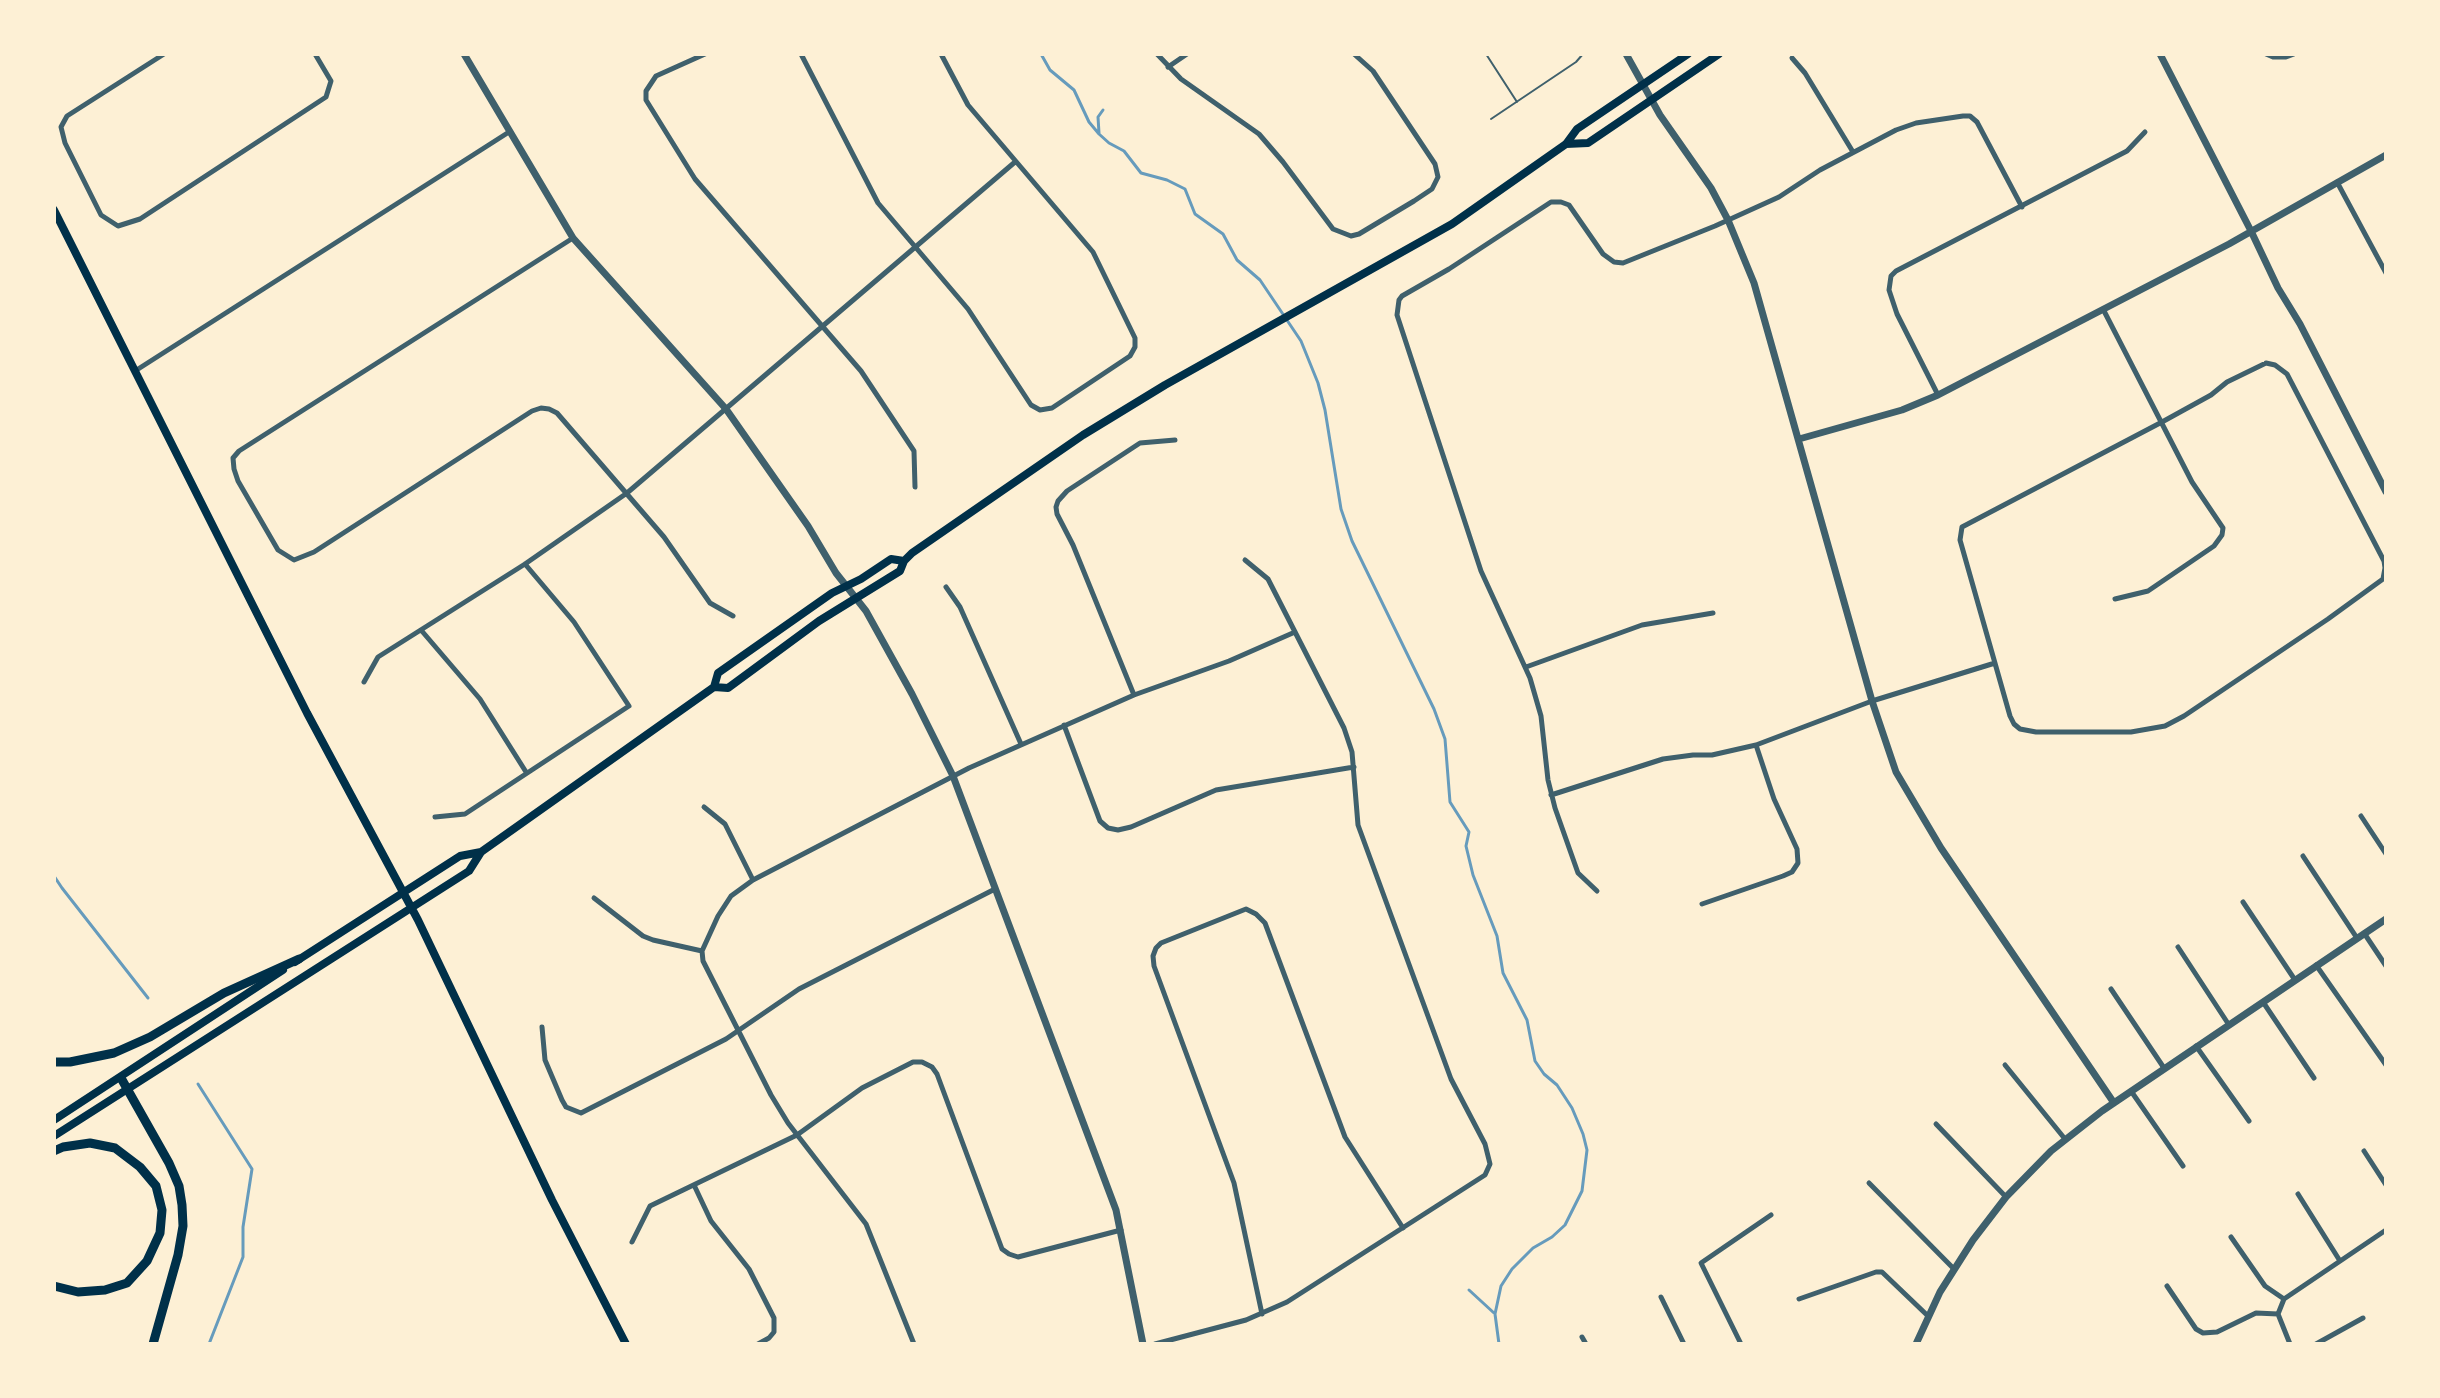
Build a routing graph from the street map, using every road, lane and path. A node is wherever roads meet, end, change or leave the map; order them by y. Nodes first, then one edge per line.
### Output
1 (165, 54) edge
2 (315, 54) edge
3 (464, 54) edge
4 (705, 54) edge
5 (801, 54) edge
6 (941, 54) edge
7 (1157, 54) edge
8 (1187, 54) edge
9 (1354, 54) edge
10 (1486, 54) edge
11 (1583, 54) edge
12 (1626, 54) edge
13 (1688, 54) edge
14 (1719, 54) edge
15 (2160, 54) edge
16 (2266, 54) edge
17 (2294, 54) edge
18 (1792, 58) dead end
19 (1168, 67) junction
20 (1643, 84) junction
21 (1652, 99) junction
22 (1516, 102) junction
23 (1491, 119) dead end
24 (508, 132) junction
25 (2145, 132) dead end
26 (1566, 144) junction
27 (1853, 152) junction
28 (2386, 155) edge
29 (1016, 162) junction
30 (2337, 182) junction
31 (2022, 207) junction
32 (54, 210) edge
33 (1728, 220) junction
34 (2251, 231) junction
35 (573, 238) junction
36 (916, 245) junction
37 (2386, 273) edge
38 (2103, 309) junction
39 (821, 326) junction
40 (135, 371) junction
41 (1938, 395) junction
42 (726, 409) junction
43 (2162, 422) junction
44 (1799, 439) junction
45 (1175, 440) dead end
46 (915, 487) dead end
47 (2386, 492) edge
48 (627, 494) junction
49 (1245, 560) dead end
50 (904, 561) junction
51 (525, 564) junction
52 (946, 586) dead end
53 (847, 587) junction
54 (858, 599) junction
55 (2115, 599) dead end
56 (1713, 613) dead end
57 (733, 616) dead end
58 (421, 630) junction
59 (1294, 632) junction
60 (1995, 663) junction
61 (1526, 667) junction
62 (363, 682) dead end
63 (714, 687) junction
64 (1134, 695) junction
65 (1872, 701) junction
66 (1064, 725) junction
67 (1021, 744) junction
68 (1756, 746) junction
69 (1354, 767) junction
70 (526, 772) junction
71 (953, 776) junction
72 (1551, 795) junction
73 (704, 807) dead end
74 (2361, 816) dead end
75 (435, 817) dead end
76 (481, 852) junction
77 (2386, 854) edge
78 (2303, 856) dead end
79 (753, 880) junction
80 (995, 889) junction
81 (1597, 891) dead end
82 (404, 893) junction
83 (594, 898) dead end
84 (2243, 902) dead end
85 (1702, 904) dead end
86 (411, 906) junction
87 (2386, 919) edge
88 (2364, 933) junction
89 (2357, 938) junction
90 (2178, 947) dead end
91 (702, 951) junction
92 (299, 959) junction
93 (2316, 965) junction
94 (2386, 966) edge
95 (2295, 980) junction
96 (2111, 989) dead end
97 (2263, 1002) junction
98 (2229, 1024) junction
99 (542, 1028) dead end
100 (738, 1031) junction
101 (2196, 1046) junction
102 (54, 1062) edge
103 (2005, 1065) dead end
104 (2386, 1065) edge
105 (2164, 1068) junction
106 (121, 1078) junction
107 (2314, 1078) dead end
108 (129, 1089) junction
109 (2132, 1091) junction
110 (2114, 1103) junction
111 (54, 1120) edge
112 (2249, 1121) dead end
113 (1936, 1124) dead end
114 (797, 1135) junction
115 (54, 1137) edge
116 (2065, 1139) junction
117 (54, 1151) edge
118 (2364, 1151) dead end
119 (2183, 1166) dead end
120 (1869, 1183) dead end
121 (694, 1185) junction
122 (2386, 1185) edge
123 (2298, 1194) dead end
124 (2006, 1197) junction
125 (1771, 1215) dead end
126 (1403, 1228) junction
127 (1121, 1230) junction
128 (2386, 1230) edge
129 (2231, 1237) dead end
130 (632, 1242) dead end
131 (2340, 1261) junction
132 (1954, 1269) junction
133 (54, 1286) edge
134 (2167, 1286) dead end
135 (1661, 1297) dead end
136 (1798, 1299) dead end
137 (2284, 1299) junction
138 (1262, 1314) junction
139 (2278, 1314) junction
140 (1928, 1316) junction
141 (2362, 1318) dead end
142 (1582, 1336) dead end
143 (2288, 1343) edge
144 (153, 1344) edge
145 (626, 1344) edge
146 (758, 1344) edge
147 (914, 1344) edge
148 (1143, 1344) edge
149 (1155, 1344) edge
150 (1586, 1344) edge
151 (1684, 1344) edge
152 (1740, 1344) edge
153 (1916, 1344) edge
154 (2316, 1344) edge

1 - 2 street
3 - 24 street
4 - 39 street
5 - 36 street
6 - 29 street
7 - 19 street
8 - 19 street
9 - 19 street
10 - 22 lane
11 - 22 lane
12 - 20 street
13 - 20 main road
14 - 21 main road
15 - 34 street
16 - 17 street
18 - 27 street
20 - 21 street
20 - 26 main road
21 - 26 main road
21 - 33 street
22 - 23 lane
24 - 35 street
24 - 40 street
25 - 31 street
26 - 50 main road
27 - 31 street
27 - 33 street
28 - 30 street
29 - 36 street
29 - 36 street
30 - 34 street
30 - 37 street
31 - 41 street
32 - 40 main road
33 - 44 street
33 - 61 street
34 - 38 street
34 - 47 street
35 - 42 street
35 - 48 street
36 - 39 street
38 - 41 street
38 - 43 street
39 - 42 street
39 - 46 street
40 - 82 main road
41 - 44 street
42 - 48 street
42 - 53 street
43 - 55 street
43 - 60 street
43 - 60 street
44 - 65 street
45 - 64 street
48 - 51 street
48 - 57 street
49 - 59 street
50 - 53 main road
50 - 54 main road
51 - 58 street
51 - 70 street
52 - 67 street
53 - 54 street
53 - 63 main road
54 - 63 main road
54 - 71 street
56 - 61 street
58 - 62 street
58 - 70 street
59 - 64 street
59 - 69 street
60 - 65 street
61 - 72 street
63 - 76 main road
64 - 66 street
65 - 68 street
65 - 110 street
66 - 67 street
66 - 69 street
67 - 71 street
68 - 72 street
68 - 85 street
69 - 126 street
70 - 75 street
71 - 79 street
71 - 80 street
72 - 81 street
73 - 79 street
74 - 77 street
76 - 82 main road
76 - 86 main road
78 - 89 street
79 - 91 street
80 - 100 street
80 - 127 street
82 - 86 main road
82 - 92 main road
83 - 91 street
84 - 95 street
86 - 108 main road
86 - 145 main road
87 - 88 street
88 - 89 street
88 - 94 street
89 - 93 street
90 - 98 street
91 - 100 street
92 - 102 highway
92 - 106 main road
93 - 95 street
93 - 104 street
95 - 97 street
96 - 105 street
97 - 98 street
97 - 107 street
98 - 101 street
99 - 100 street
100 - 114 street
101 - 105 street
101 - 112 street
103 - 116 street
105 - 109 street
106 - 108 highway
106 - 111 main road
108 - 115 main road
108 - 144 highway
109 - 110 street
109 - 119 street
110 - 116 street
113 - 124 street
114 - 121 street
114 - 127 street
114 - 147 street
116 - 124 street
117 - 133 highway
118 - 122 street
120 - 132 street
121 - 130 street
121 - 146 street
123 - 131 street
124 - 132 street
125 - 152 street
126 - 138 street
126 - 138 street
127 - 148 street
128 - 131 street
129 - 137 street
131 - 137 street
132 - 140 street
134 - 139 street
135 - 151 street
136 - 140 street
137 - 139 street
138 - 149 street
139 - 143 street
140 - 153 street
141 - 154 street
142 - 150 street

